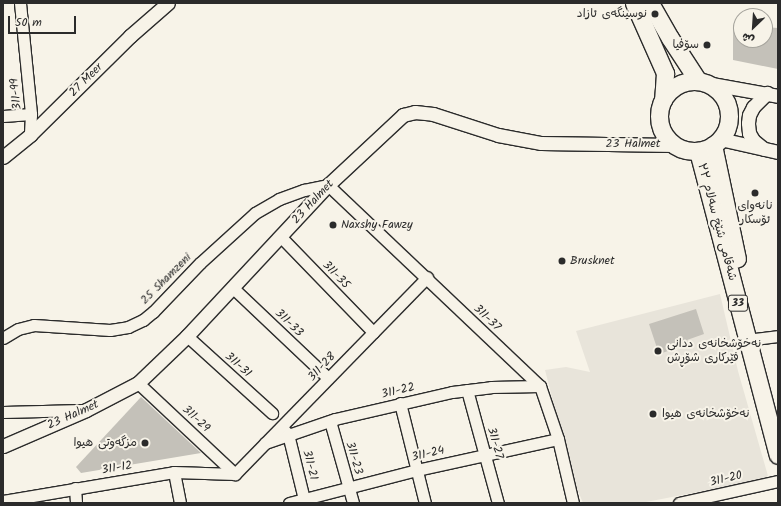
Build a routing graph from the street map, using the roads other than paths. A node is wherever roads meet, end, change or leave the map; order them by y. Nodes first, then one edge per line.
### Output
1 (20, 3) edge
2 (168, 3) edge
3 (634, 3) edge
4 (650, 3) edge
5 (702, 82) junction
6 (772, 94) edge
7 (663, 100) junction
8 (31, 114) junction
9 (3, 116) edge
10 (30, 135) junction
11 (674, 145) junction
12 (710, 145) junction
13 (764, 149) junction
14 (778, 152) edge
15 (3, 157) edge
16 (328, 185) junction
17 (280, 236) junction
18 (427, 278) junction
19 (232, 287) junction
20 (374, 332) junction
21 (187, 336) junction
22 (778, 336) edge
23 (3, 338) edge
24 (754, 339) junction
25 (328, 378) junction
26 (138, 383) junction
27 (540, 386) junction
28 (467, 390) junction
29 (400, 403) junction
30 (86, 410) junction
31 (3, 412) edge
32 (777, 412) edge
33 (272, 413) dead end
34 (330, 421) junction
35 (285, 431) junction
36 (558, 439) junction
37 (3, 446) edge
38 (485, 454) junction
39 (778, 456) edge
40 (417, 470) junction
41 (174, 472) junction
42 (235, 474) junction
43 (778, 481) edge
44 (349, 486) junction
45 (75, 488) junction
46 (3, 501) edge
47 (305, 501) edge
48 (76, 503) edge
49 (180, 503) edge
50 (289, 503) edge
51 (353, 503) edge
52 (425, 503) edge
53 (498, 503) edge
54 (573, 503) edge
55 (679, 503) edge

1 - 8 street, 311-99
2 - 10 street, 27 Meer
3 - 7 main road
4 - 5 main road
5 - 6 street
5 - 7 main road
5 - 12 main road
6 - 13 street
7 - 11 main road
8 - 9 street
8 - 10 street, 311-99
10 - 15 street, 27 Meer
11 - 12 main road, شەقامی شێخ سەلام ٣٣
11 - 16 street, 23 Halmet
12 - 13 street
12 - 24 main road, شەقامی شێخ سەلام ٣٣ / 33
12 - 39 main road, شەقامی شێخ سەلام ٣٣ / 33
13 - 14 street
16 - 17 street, 23 Halmet
16 - 18 street, 311-37
16 - 23 street, 25 Shamzeni
17 - 19 street, 23 Halmet
17 - 20 street, 311-35
18 - 20 street, 311-28
18 - 27 street, 311-37
19 - 21 street, 23 Halmet
19 - 25 street, 311-33
20 - 25 street, 311-28
21 - 26 street, 23 Halmet
21 - 33 street, 311-31
22 - 24 street
24 - 32 main road, شەقامی شێخ سەلام ٣٣ / 33
25 - 35 street, 311-28
26 - 30 street, 23 Halmet
26 - 42 street, 311-29
27 - 28 street, 311-22
27 - 36 street, 311-37
28 - 29 street, 311-22
28 - 38 street, 311-27
29 - 34 street, 311-22
29 - 40 street
30 - 31 street
30 - 37 street, 23 Halmet
34 - 35 street, 311-22
34 - 44 street, 311-23
35 - 42 street, 311-22
35 - 47 street, 311-21
36 - 38 street, 311-24
36 - 54 street, 311-37
38 - 40 street, 311-24
38 - 53 street, 311-27
40 - 44 street, 311-24
40 - 52 street
41 - 42 street, 311-12
41 - 45 street, 311-12
41 - 49 street
43 - 55 street, 311-20
44 - 47 street, 311-24
44 - 51 street, 311-23
45 - 46 street, 311-12
45 - 48 street
47 - 50 street, 311-24

